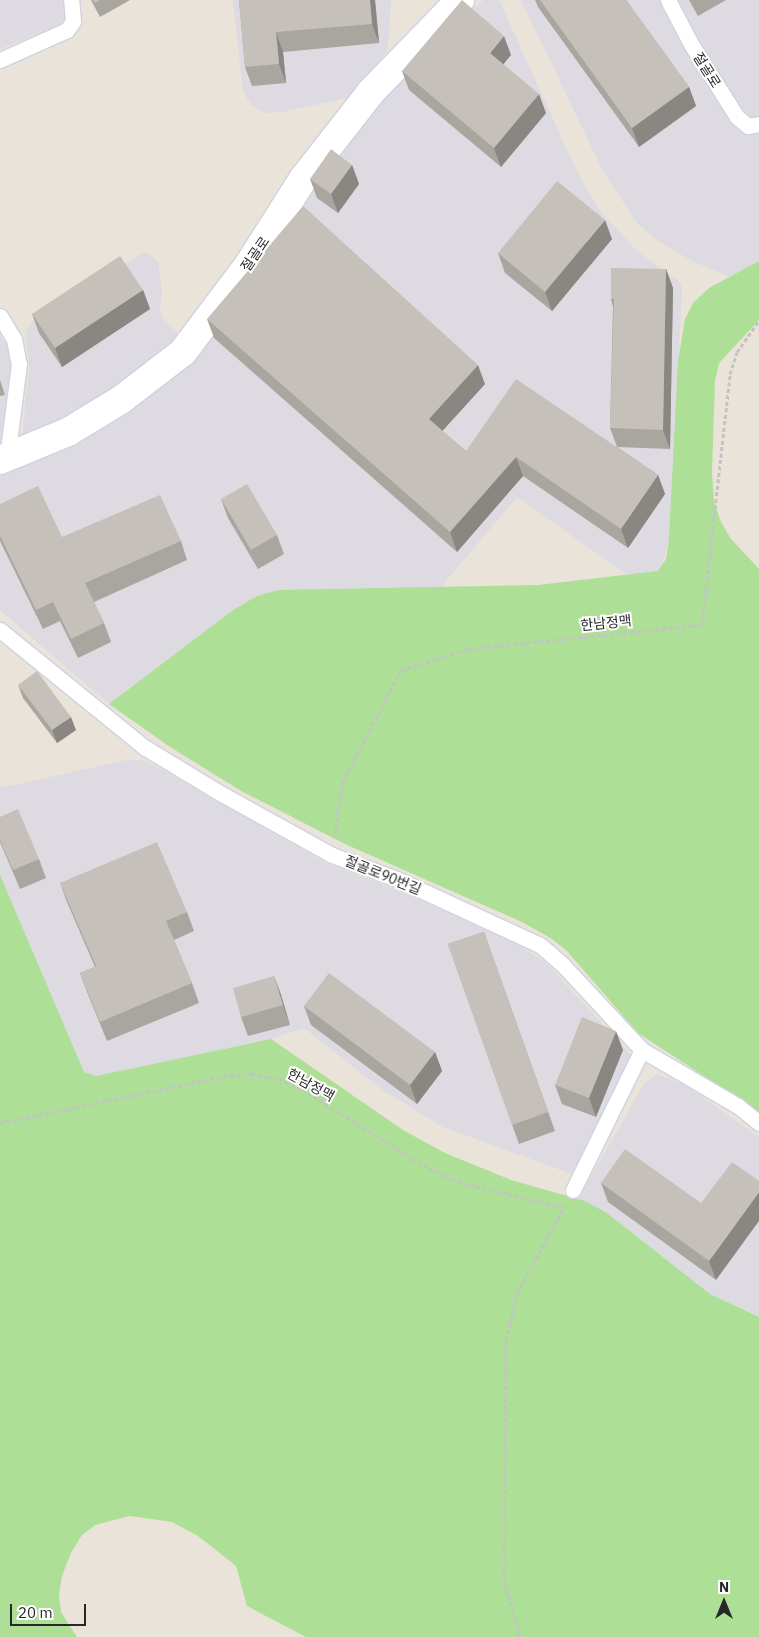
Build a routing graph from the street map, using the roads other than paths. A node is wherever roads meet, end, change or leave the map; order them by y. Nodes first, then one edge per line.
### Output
1 (72, 0) edge
2 (460, 0) edge
3 (668, 0) edge
4 (0, 60) edge
5 (759, 124) edge
6 (0, 316) edge
7 (4, 459) edge
8 (0, 630) edge
9 (642, 1050) junction
10 (759, 1123) edge
11 (573, 1190) road end

1 - 4 lane
2 - 7 street, 절골로
3 - 5 lane, 절골로
6 - 7 lane, 절골로
8 - 9 lane, 절골로90번길
9 - 10 lane, 절골로90번길
9 - 11 lane

